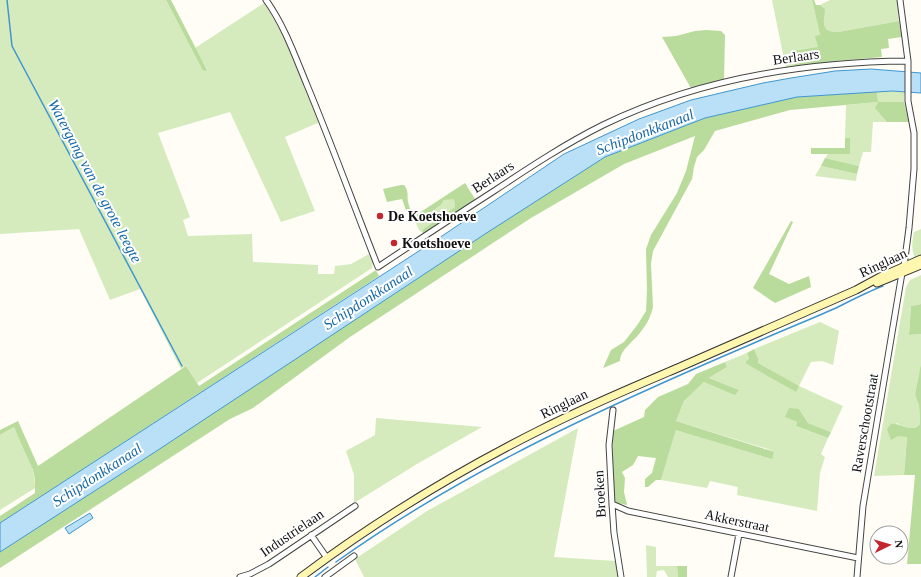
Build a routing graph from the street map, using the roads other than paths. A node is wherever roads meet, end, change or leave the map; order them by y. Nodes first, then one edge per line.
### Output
1 (266, 0) edge
2 (900, 0) edge
3 (908, 61) junction
4 (921, 259) edge
5 (921, 265) edge
6 (903, 270) junction
7 (856, 290) junction
8 (613, 410) dead end
9 (612, 504) junction
10 (355, 506) dead end
11 (739, 534) junction
12 (311, 535) junction
13 (354, 556) dead end
14 (327, 558) junction
15 (858, 558) junction
16 (240, 577) edge
17 (301, 577) edge
18 (325, 577) edge
19 (621, 577) edge
20 (731, 577) edge
21 (857, 577) edge

1 - 3 street, Berlaars
2 - 3 street, Raverschootstraat
3 - 6 street, Raverschootstraat
4 - 6 main road, Ringlaan
5 - 6 main road, Ringlaan
6 - 7 main road, Ringlaan
6 - 7 main road, Ringlaan
6 - 15 street, Raverschootstraat
7 - 14 main road, Ringlaan
8 - 9 street, Broeken
9 - 11 street, Akkerstraat
9 - 19 street, Broeken
10 - 12 street, Industrielaan
11 - 15 street, Akkerstraat
11 - 20 street
12 - 14 street
12 - 16 street, Industrielaan
13 - 18 street
14 - 17 main road, Ringlaan
15 - 21 street, Raverschootstraat

